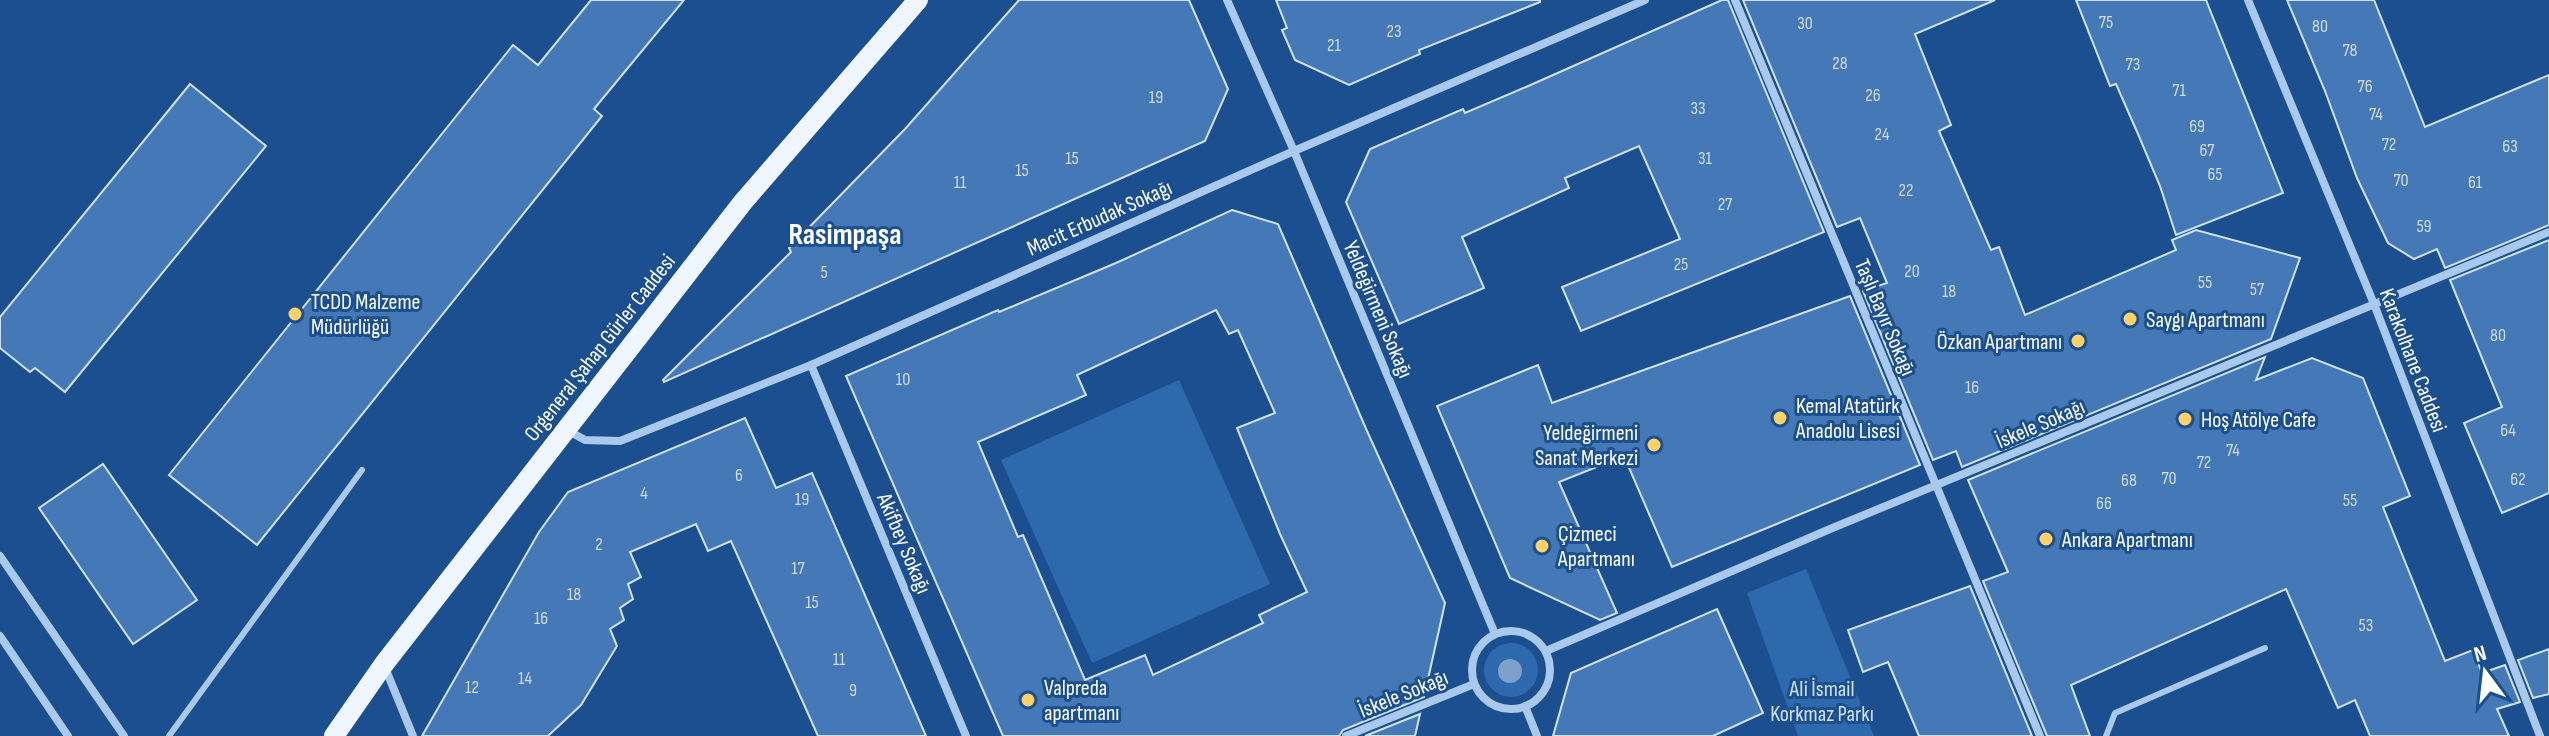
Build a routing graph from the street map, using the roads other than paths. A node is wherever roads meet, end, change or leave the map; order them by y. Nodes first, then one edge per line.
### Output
1 (918, 0) edge
2 (1227, 0) edge
3 (1645, 0) edge
4 (1735, 0) edge
5 (2248, 0) edge
6 (1294, 151) junction
7 (2549, 232) edge
8 (2374, 304) junction
9 (811, 365) junction
10 (565, 429) junction
11 (362, 470) dead end
12 (1936, 485) junction
13 (0, 556) edge
14 (1495, 634) junction
15 (0, 636) edge
16 (2265, 648) dead end
17 (1546, 651) junction
18 (384, 664) junction
19 (1474, 684) junction
20 (1525, 706) junction
21 (68, 736) edge
22 (124, 736) edge
23 (169, 736) edge
24 (334, 736) edge
25 (413, 736) edge
26 (966, 736) edge
27 (1346, 736) edge
28 (1537, 736) edge
29 (2040, 736) edge
30 (2106, 736) edge
31 (2540, 736) edge

1 - 10 main road, Orgeneral Şahap Gürler Caddesi
2 - 6 street, Yeldeğirmeni Sokağı
3 - 6 street, Macit Erbudak Sokağı
4 - 12 street, Taşlı Bayır Sokağı
5 - 8 street, Karakolhane Caddesi
6 - 9 street, Macit Erbudak Sokağı
6 - 14 street, Yeldeğirmeni Sokağı
7 - 8 street, İskele Sokağı
8 - 12 street, İskele Sokağı
8 - 31 street, Karakolhane Caddesi
9 - 10 street, Macit Erbudak Sokağı
9 - 26 street, Akifbey Sokağı
10 - 18 main road, Orgeneral Şahap Gürler Caddesi
11 - 23 lane
12 - 17 street, İskele Sokağı
12 - 29 street, Taşlı Bayır Sokağı
13 - 22 street
14 - 17 street
14 - 19 street
15 - 21 street
16 - 30 lane
17 - 20 street
18 - 24 main road, Orgeneral Şahap Gürler Caddesi
18 - 25 street
19 - 20 street
19 - 27 street, İskele Sokağı
20 - 28 street

